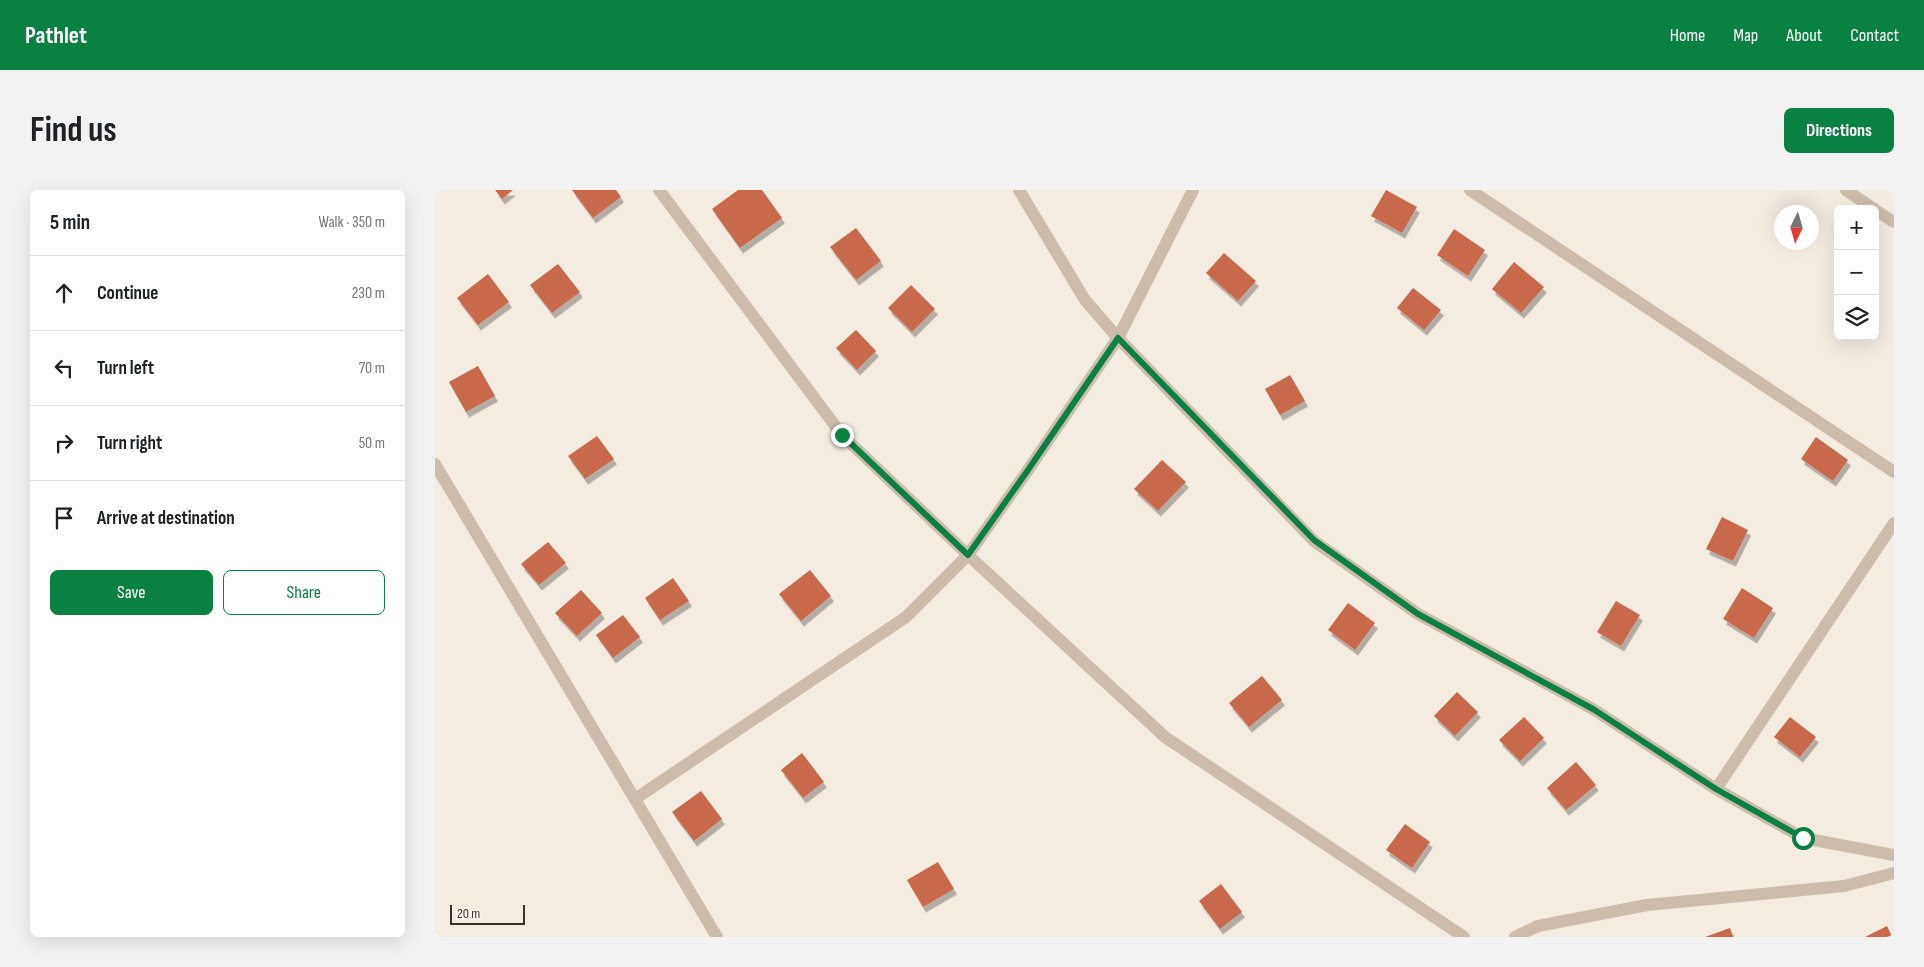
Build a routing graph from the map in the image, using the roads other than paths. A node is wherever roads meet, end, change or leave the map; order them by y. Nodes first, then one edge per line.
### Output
1 (659, 190) edge
2 (1019, 190) edge
3 (1193, 190) edge
4 (1470, 190) edge
5 (1846, 190) edge
6 (1869, 205) edge
7 (1879, 212) edge
8 (1894, 222) edge
9 (1118, 338) junction
10 (435, 464) edge
11 (1894, 472) edge
12 (1894, 523) edge
13 (968, 555) junction
14 (1716, 789) junction
15 (635, 799) junction
16 (1894, 854) edge
17 (1894, 873) edge
18 (717, 937) edge
19 (1465, 937) edge
20 (1515, 937) edge

1 - 13 street
2 - 9 street
3 - 9 street
4 - 11 street
5 - 6 street
7 - 8 street
9 - 13 street
9 - 14 street
10 - 15 street
12 - 14 street
13 - 15 street
13 - 19 street
14 - 16 street
15 - 18 street
17 - 20 street

